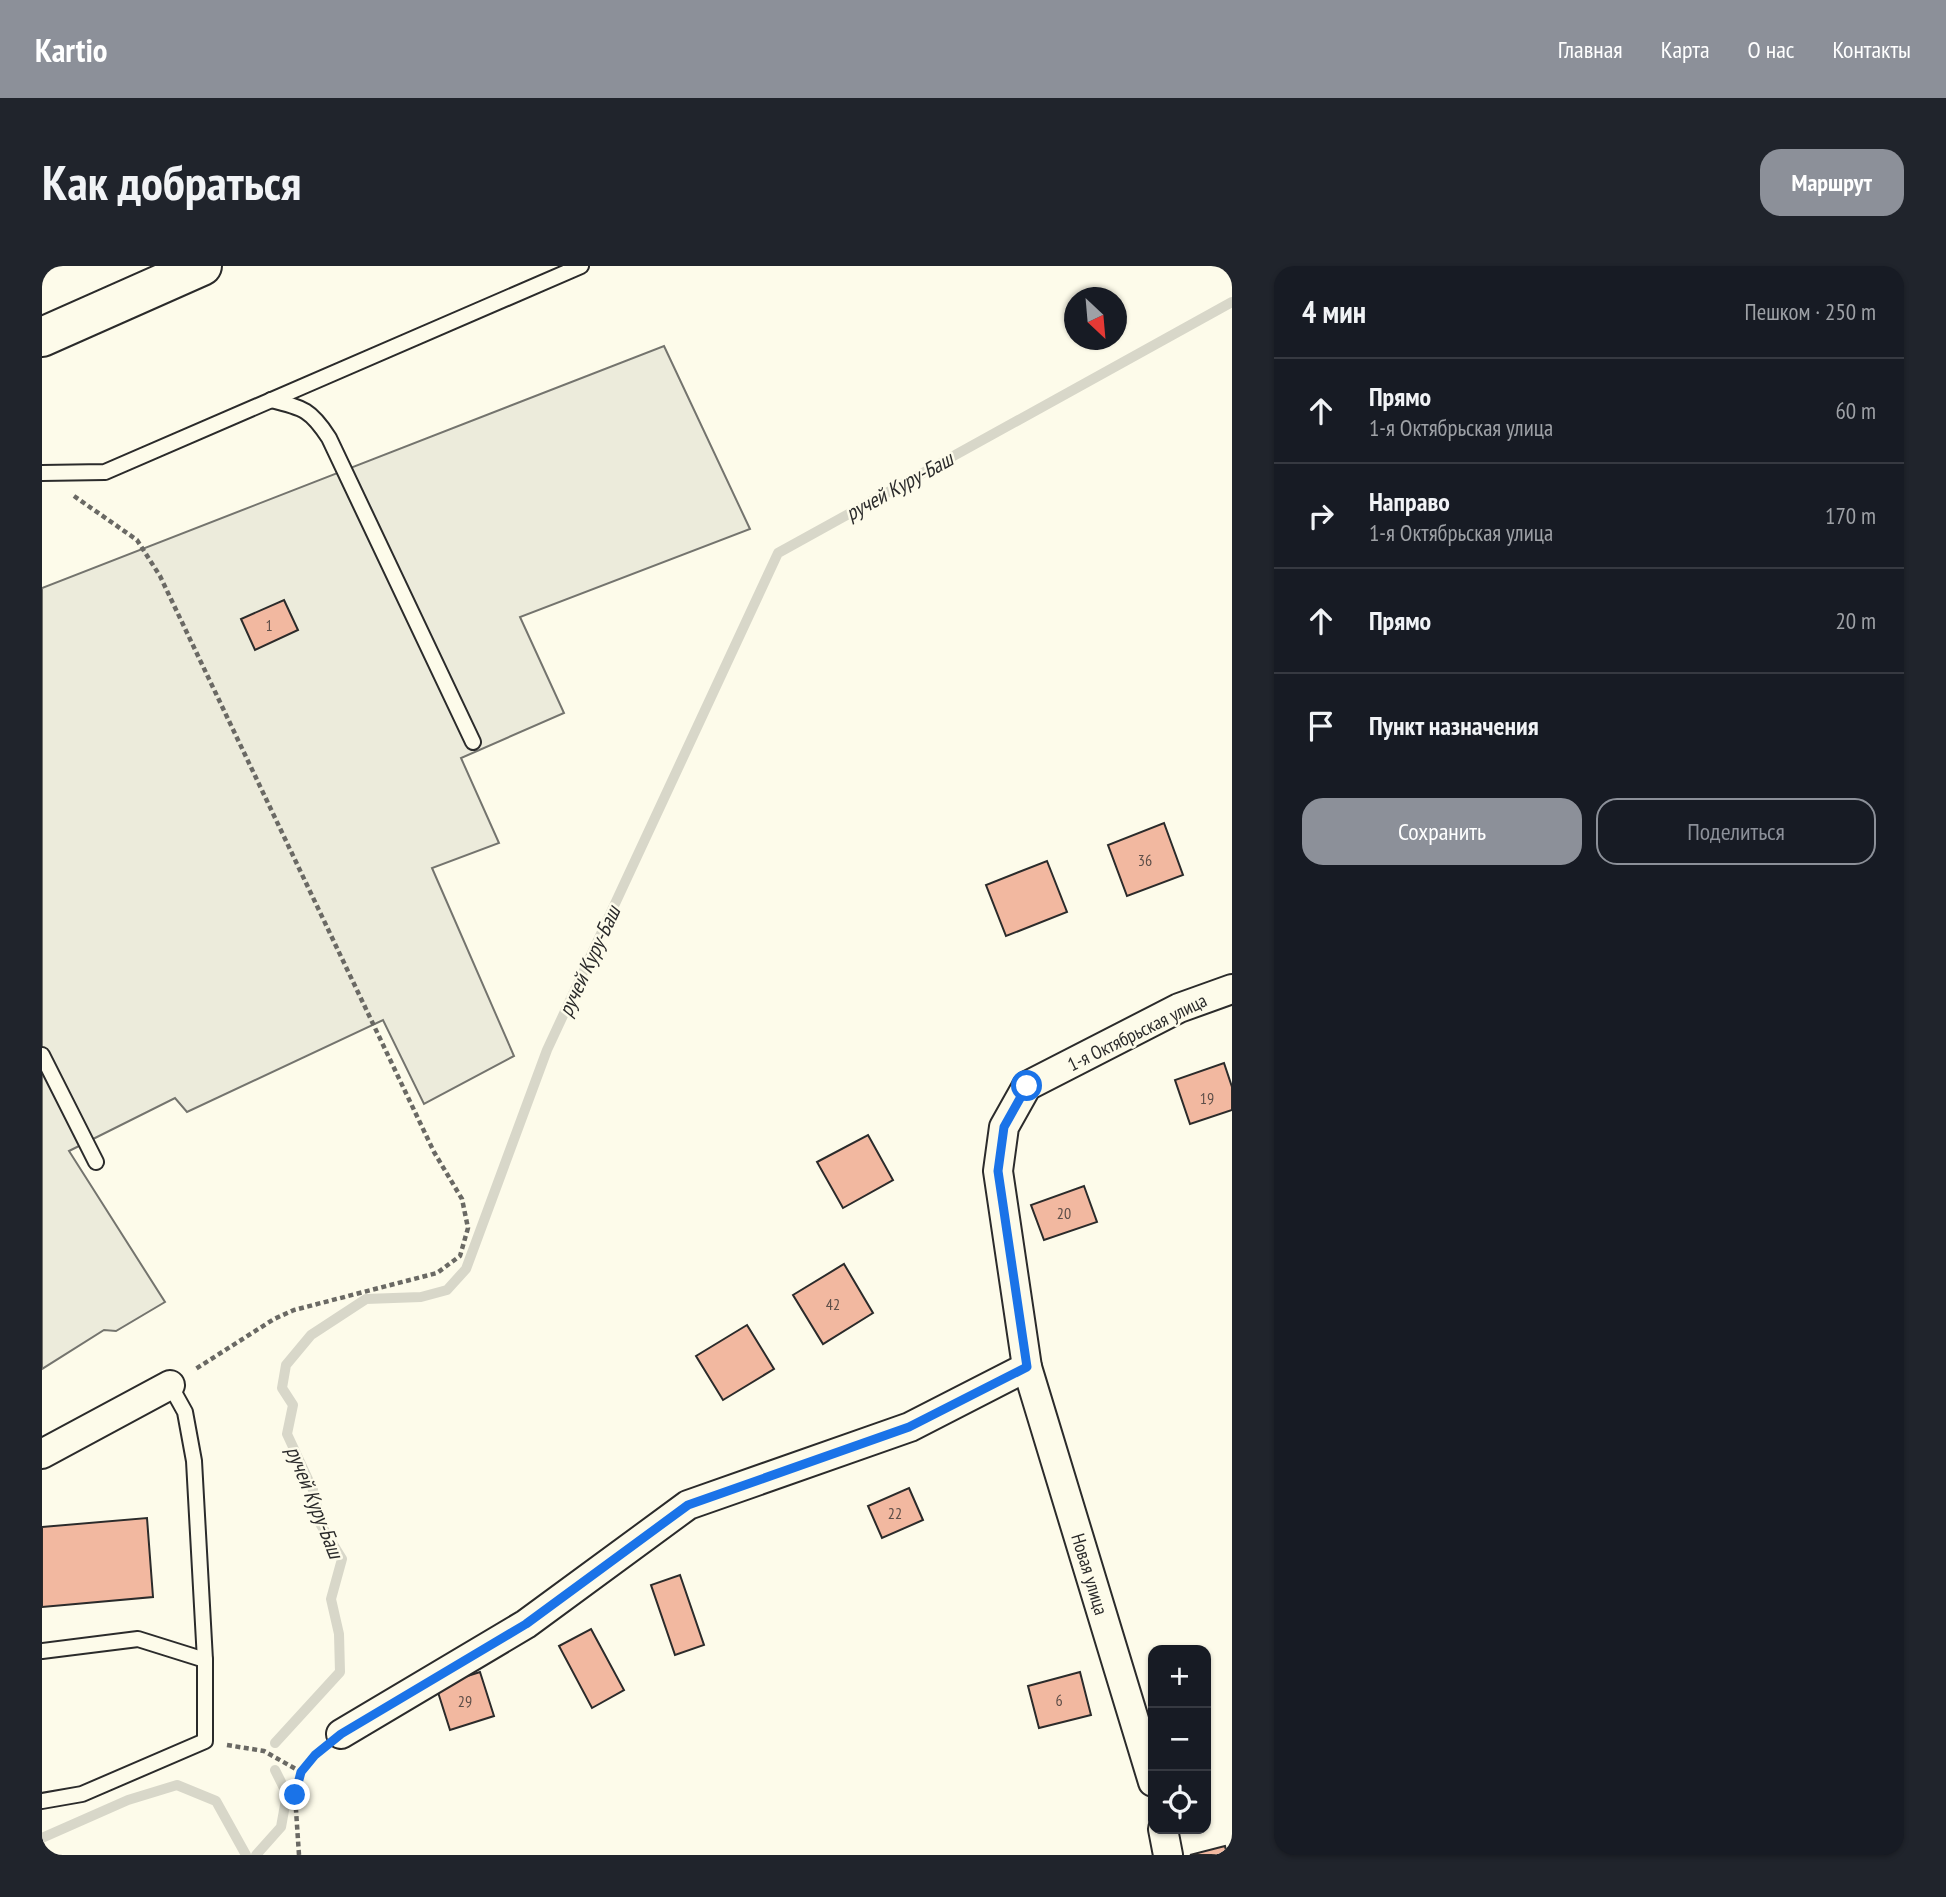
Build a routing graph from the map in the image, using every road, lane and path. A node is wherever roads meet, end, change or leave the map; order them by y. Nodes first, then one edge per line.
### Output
1 (202, 266) edge
2 (581, 266) edge
3 (42, 337) edge
4 (271, 400) junction
5 (42, 473) edge
6 (63, 489) dead end
7 (473, 742) dead end
8 (1232, 989) edge
9 (42, 1055) edge
10 (96, 1161) dead end
11 (1027, 1367) junction
12 (170, 1385) junction
13 (42, 1454) edge
14 (42, 1651) edge
15 (205, 1660) junction
16 (341, 1734) joint
17 (205, 1741) junction
18 (1150, 1771) edge
19 (301, 1772) junction
20 (42, 1801) edge
21 (1164, 1834) edge
22 (299, 1855) edge
23 (1168, 1855) edge

1 - 3 main road
2 - 4 lane
4 - 5 lane
4 - 7 lane
6 - 12 path
8 - 11 street, 1-я Октябрьская улица
9 - 10 lane
11 - 16 street
11 - 18 street, Новая улица
12 - 13 street
12 - 15 lane
14 - 15 lane
15 - 17 lane
16 - 19 path
17 - 19 path
17 - 20 lane
19 - 22 path
21 - 23 street

